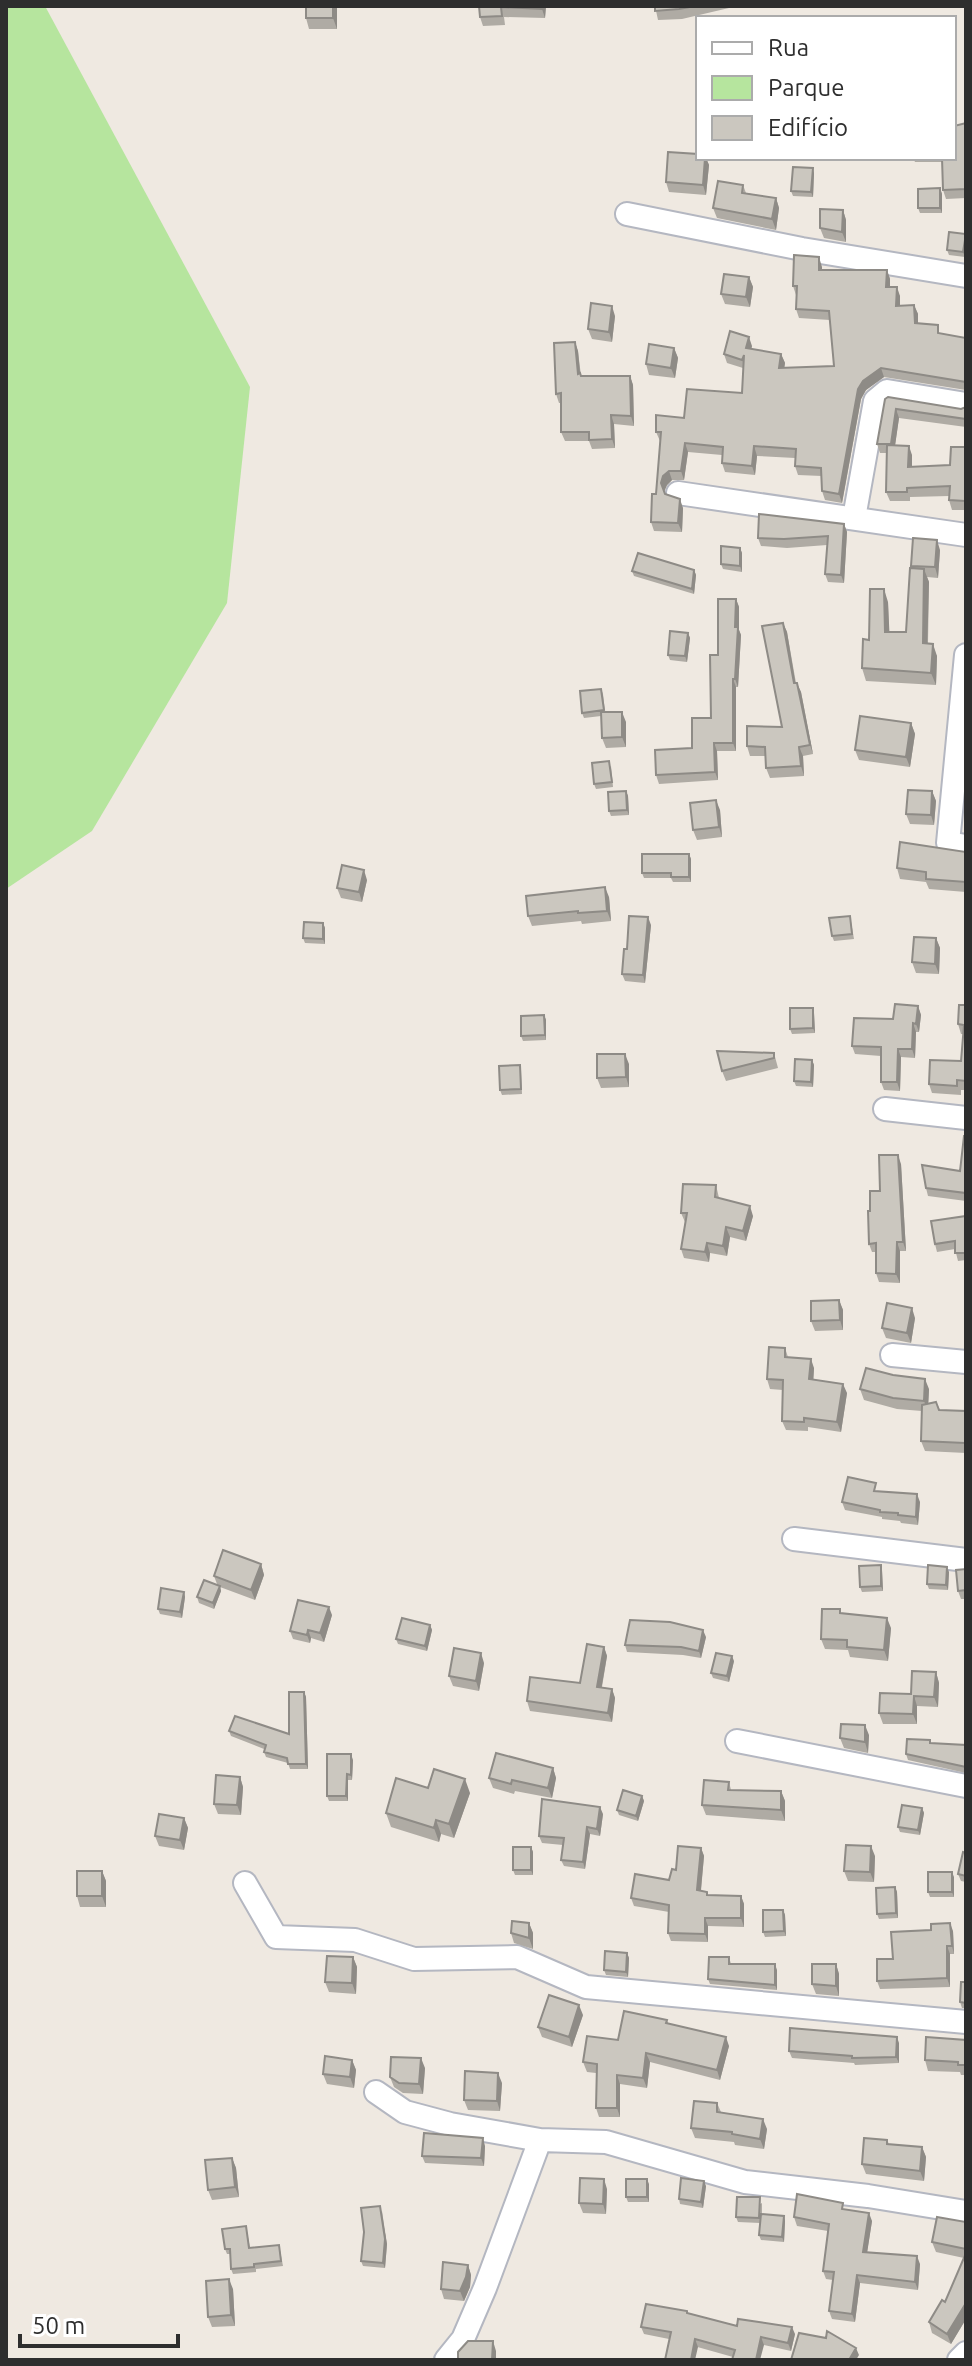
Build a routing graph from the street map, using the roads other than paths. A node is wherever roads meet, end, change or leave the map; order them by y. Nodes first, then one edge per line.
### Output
1 (627, 214) dead end
2 (966, 276) edge
3 (966, 404) edge
4 (678, 493) dead end
5 (854, 518) junction
6 (966, 535) edge
7 (966, 655) edge
8 (966, 846) edge
9 (885, 1109) dead end
10 (966, 1118) edge
11 (892, 1355) dead end
12 (966, 1362) edge
13 (794, 1539) dead end
14 (966, 1560) edge
15 (737, 1741) dead end
16 (966, 1786) edge
17 (245, 1883) dead end
18 (966, 2022) edge
19 (376, 2092) dead end
20 (540, 2140) junction
21 (966, 2212) edge
22 (966, 2353) edge
23 (446, 2360) edge
24 (959, 2360) edge

1 - 2 street
3 - 5 street
4 - 5 street
5 - 6 street
7 - 8 street
9 - 10 street
11 - 12 street
13 - 14 street
15 - 16 street
17 - 18 street
19 - 20 street
20 - 21 street
20 - 23 street
22 - 24 street

